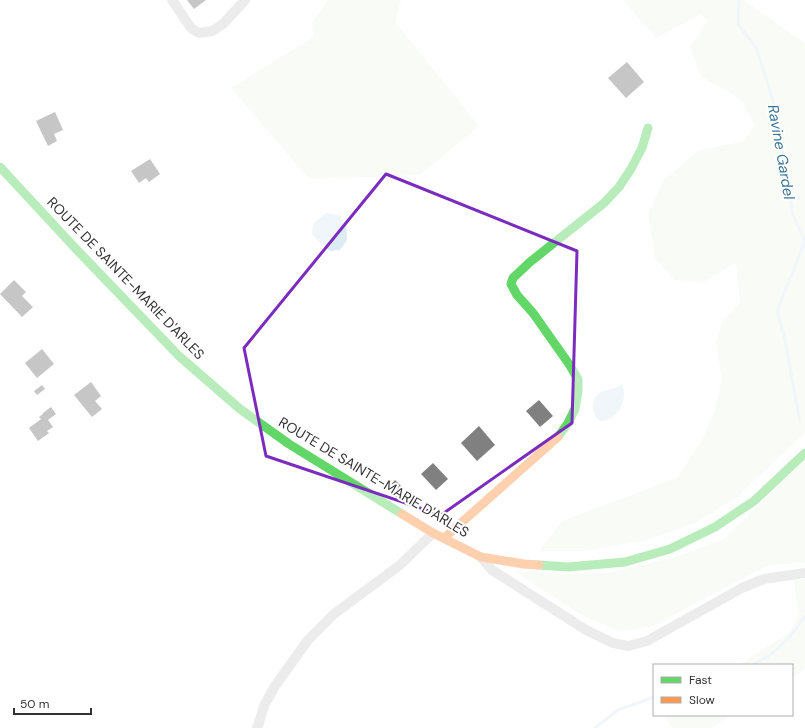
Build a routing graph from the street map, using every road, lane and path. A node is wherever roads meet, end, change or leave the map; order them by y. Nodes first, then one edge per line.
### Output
1 (172, 0) edge
2 (245, 0) edge
3 (648, 128) dead end
4 (0, 167) edge
5 (805, 453) edge
6 (434, 533) junction
7 (444, 538) junction
8 (481, 557) junction
9 (805, 573) edge
10 (257, 728) edge

1 - 2 street
3 - 7 main road
4 - 6 main road, ROUTE DE SAINTE-MARIE D'ARLES
5 - 8 main road, ROUTE DE SAINTE-MARIE D'ARLES
6 - 7 main road, ROUTE DE SAINTE-MARIE D'ARLES
6 - 10 street
7 - 8 main road, ROUTE DE SAINTE-MARIE D'ARLES
8 - 9 street

